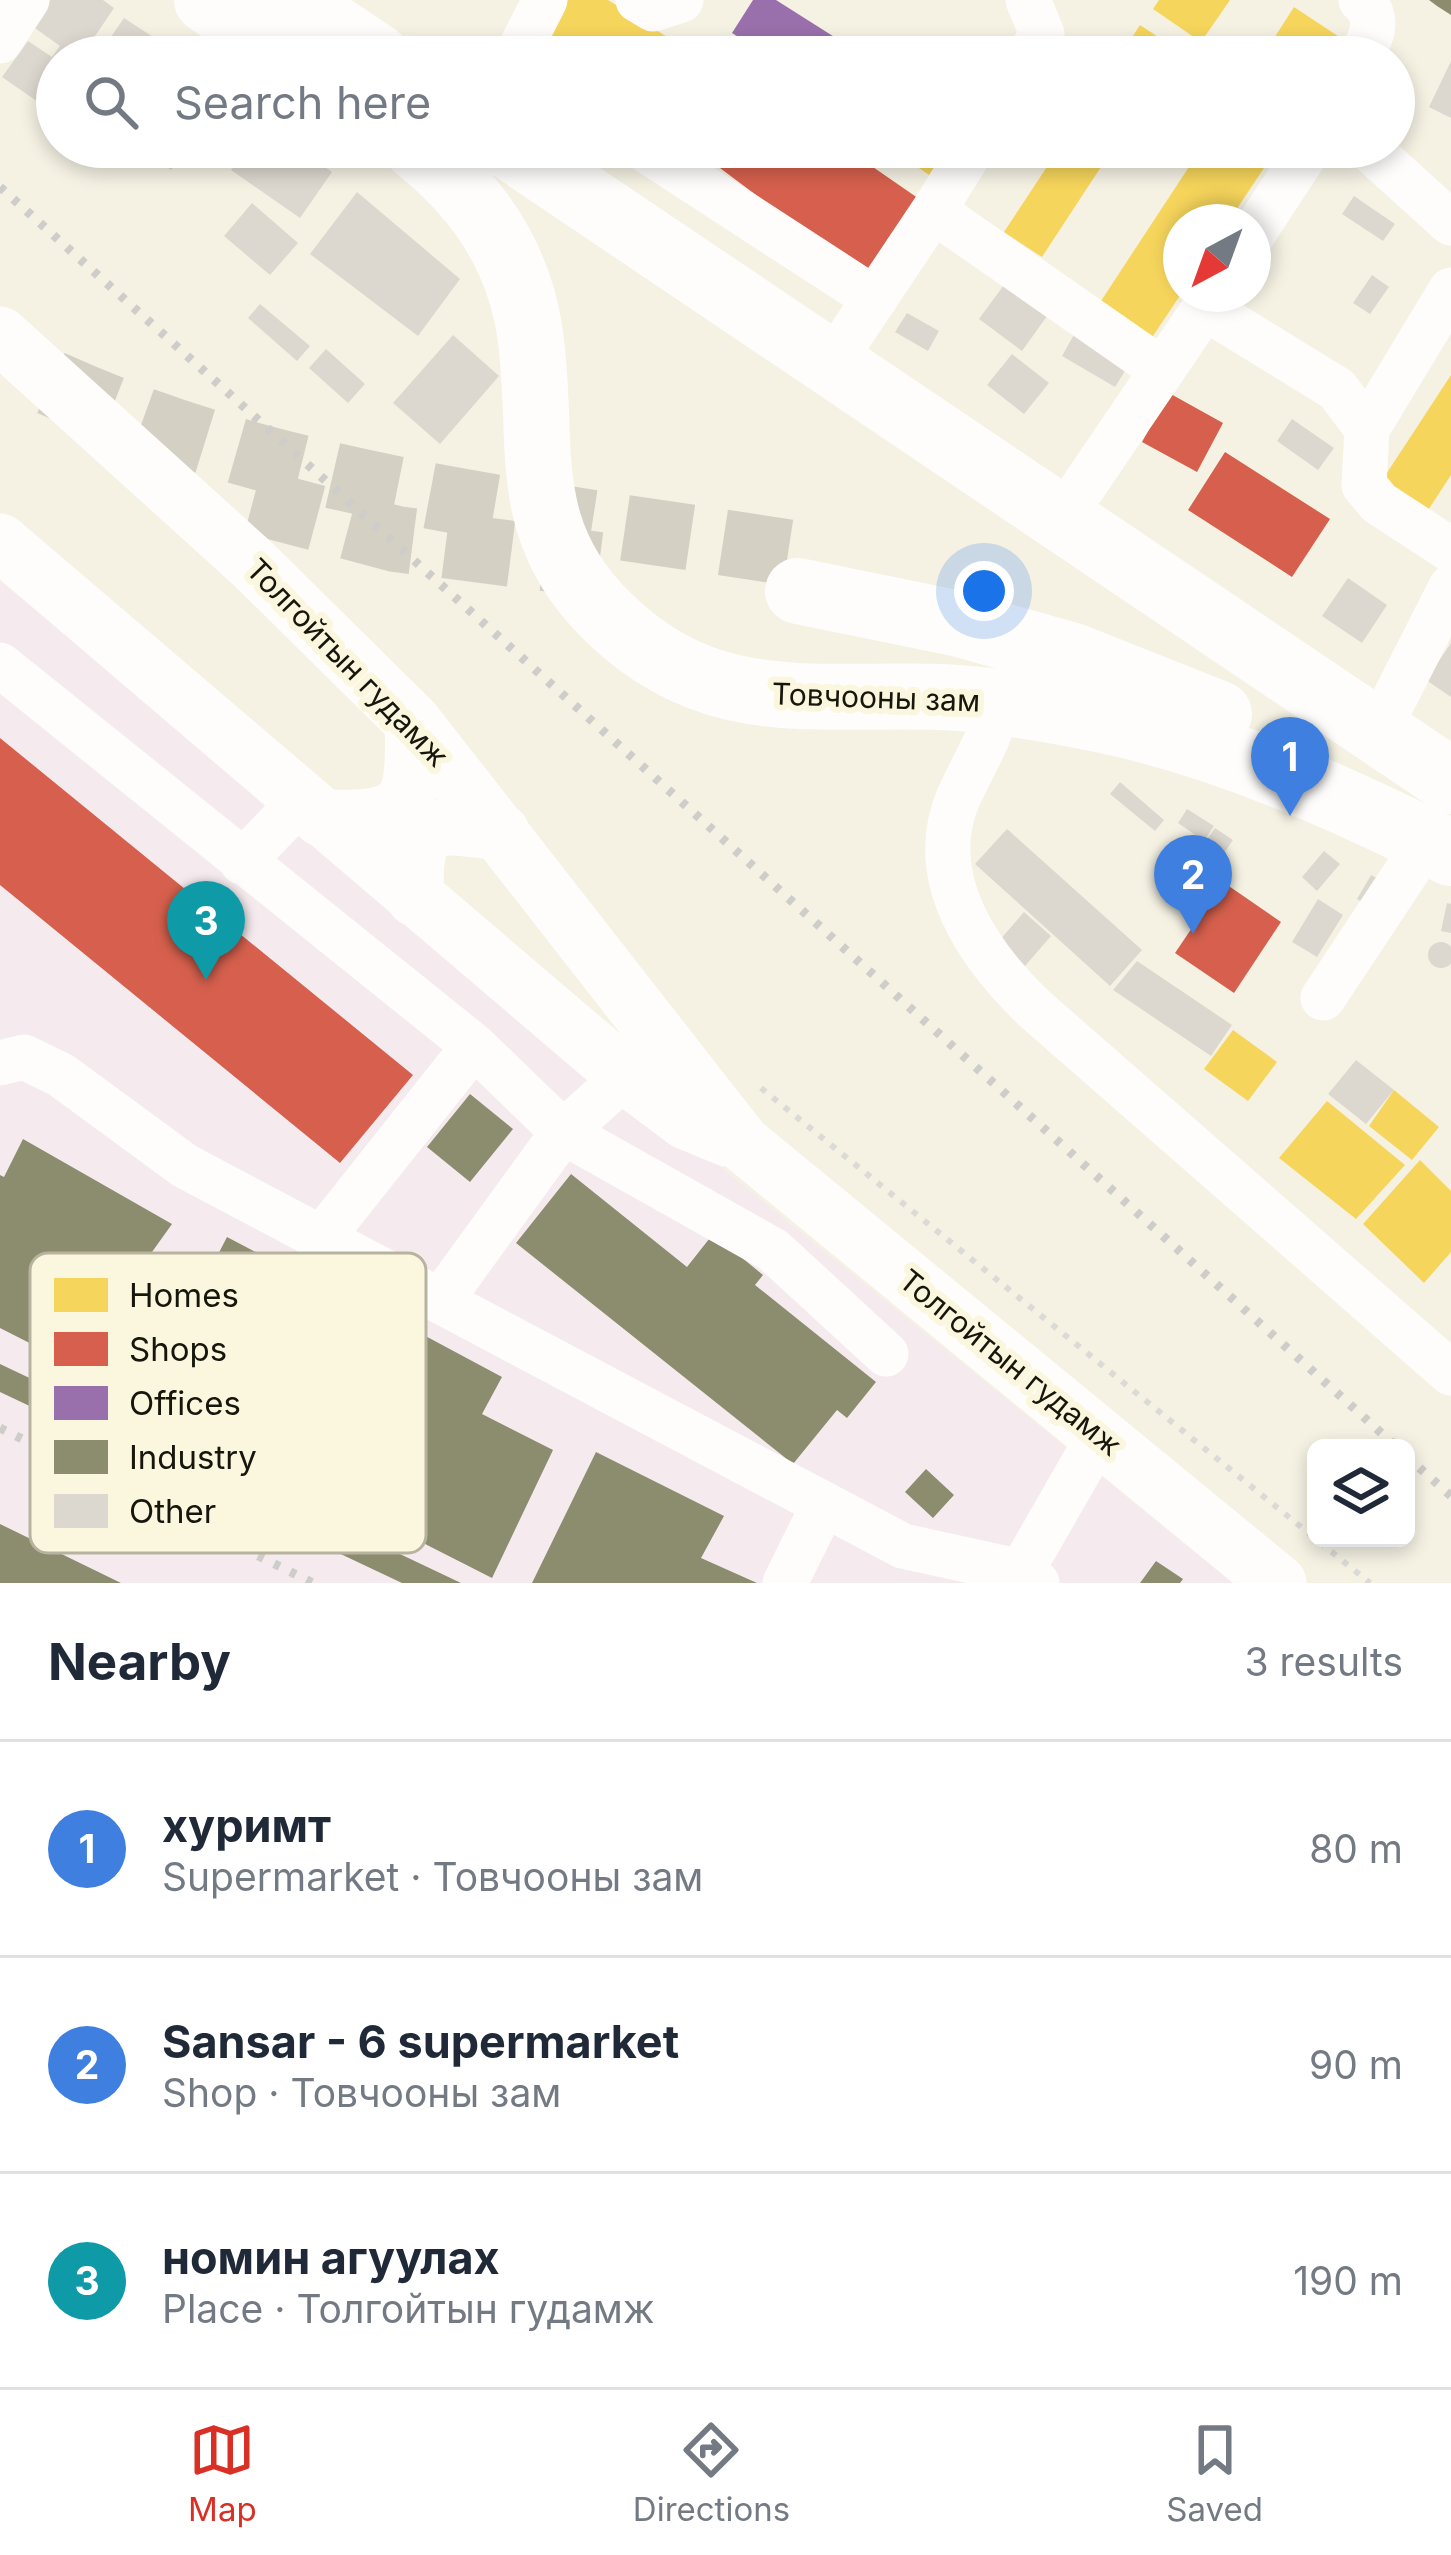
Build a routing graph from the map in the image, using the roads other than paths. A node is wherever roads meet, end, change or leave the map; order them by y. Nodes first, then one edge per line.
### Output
1 (28, 0) edge
2 (207, 0) edge
3 (292, 0) edge
4 (638, 0) edge
5 (681, 0) edge
6 (1028, 0) edge
7 (1361, 0) edge
8 (537, 4) edge
9 (261, 36) edge
10 (346, 36) edge
11 (525, 36) edge
12 (1041, 36) edge
13 (1372, 36) edge
14 (0, 40) edge
15 (438, 168) edge
16 (541, 168) edge
17 (673, 168) edge
18 (960, 168) edge
19 (1296, 168) edge
20 (1390, 168) edge
21 (936, 207) junction
22 (1271, 207) edge
23 (1451, 223) edge
24 (1451, 290) edge
25 (874, 299) junction
26 (1202, 312) edge
27 (1226, 312) edge
28 (0, 334) edge
29 (831, 364) junction
30 (1162, 370) junction
31 (1366, 429) junction
32 (1062, 518) junction
33 (0, 542) edge
34 (1451, 550) edge
35 (1451, 587) edge
36 (0, 664) edge
37 (999, 702) junction
38 (413, 722) junction
39 (1366, 724) junction
40 (311, 810) junction
41 (1363, 810) junction
42 (1443, 825) edge
43 (501, 832) junction
44 (242, 862) junction
45 (415, 898) junction
46 (1323, 998) dead end
47 (474, 1046) junction
48 (0, 1064) edge
49 (626, 1076) junction
50 (563, 1132) junction
51 (742, 1143) junction
52 (320, 1240) junction
53 (346, 1253) edge
54 (426, 1293) edge
55 (441, 1300) junction
56 (886, 1354) dead end
57 (1451, 1373) edge
58 (1100, 1436) junction
59 (824, 1504) junction
60 (1029, 1578) edge
61 (785, 1583) edge
62 (1278, 1583) edge

1 - 14 street
2 - 9 highway
3 - 10 highway
4 - 5 street
6 - 12 street
7 - 13 street
8 - 11 street
15 - 37 highway, Товчооны зам
16 - 29 highway
17 - 25 street
18 - 21 street
19 - 22 street
20 - 23 street
21 - 25 street
21 - 30 street
24 - 31 street
25 - 29 street
26 - 30 street
27 - 31 street
28 - 38 main road, Толгойтын гудамж
29 - 32 highway
30 - 32 street
31 - 34 street
32 - 39 highway
33 - 40 main road, Толгойтын гудамж
35 - 39 street
36 - 44 street
37 - 41 highway, Товчооны зам
37 - 57 street
38 - 40 main road
38 - 43 main road, Толгойтын гудамж
39 - 41 highway
39 - 42 highway
40 - 44 street
40 - 45 main road, Толгойтын гудамж
41 - 42 highway, Товчооны зам
42 - 46 street
43 - 45 main road
43 - 51 main road, Толгойтын гудамж
44 - 47 street
45 - 49 main road, Толгойтын гудамж
47 - 50 street
47 - 52 street
48 - 52 street
49 - 50 street
49 - 51 main road, Толгойтын гудамж
50 - 55 street
50 - 56 street
51 - 58 main road, Толгойтын гудамж
52 - 53 street
54 - 55 street
55 - 59 street
58 - 60 street
58 - 62 main road, Толгойтын гудамж
59 - 60 street
59 - 61 street

